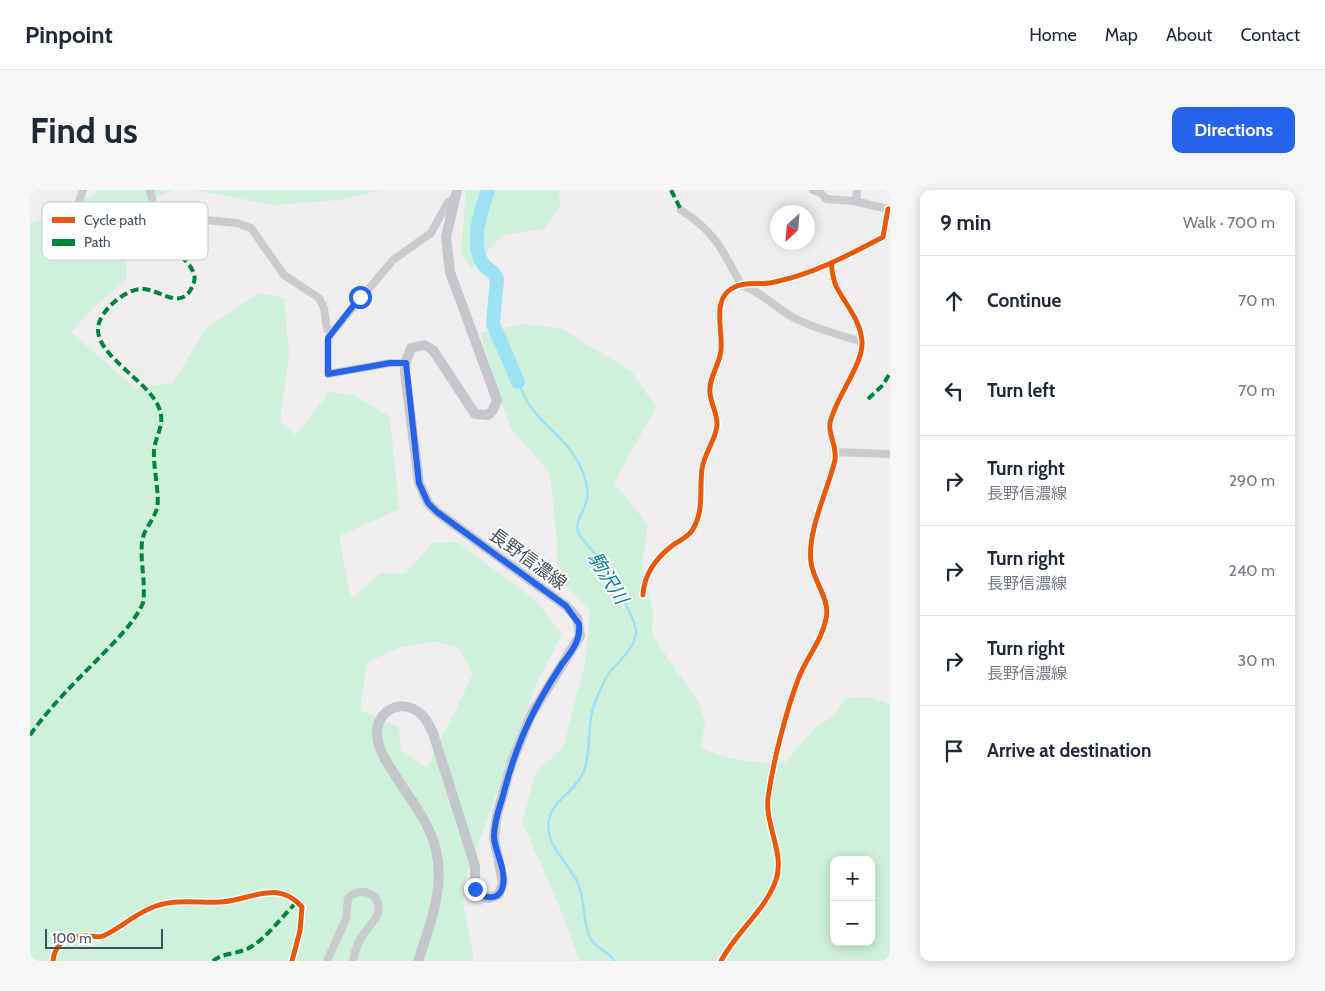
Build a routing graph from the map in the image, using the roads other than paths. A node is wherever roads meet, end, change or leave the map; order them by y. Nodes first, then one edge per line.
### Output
1 (83, 190) edge
2 (813, 190) edge
3 (857, 190) edge
4 (456, 194) edge
5 (856, 201) junction
6 (79, 202) edge
7 (889, 209) edge
8 (681, 210) dead end
9 (208, 220) edge
10 (831, 263) junction
11 (741, 285) junction
12 (331, 333) junction
13 (862, 342) junction
14 (406, 363) junction
15 (836, 452) junction
16 (890, 454) edge
17 (643, 595) dead end
18 (53, 961) edge
19 (292, 961) edge
20 (327, 961) edge
21 (353, 961) edge
22 (418, 961) edge
23 (721, 961) edge

1 - 6 street
2 - 5 street
3 - 5 street
4 - 12 street
4 - 14 main road
5 - 7 street
7 - 10 street
8 - 11 street
9 - 12 street
10 - 11 street
10 - 13 street
11 - 13 street
11 - 17 street
12 - 14 street
13 - 15 street
14 - 22 main road, 長野信濃線
15 - 16 street
15 - 23 street
18 - 19 street
20 - 21 street

